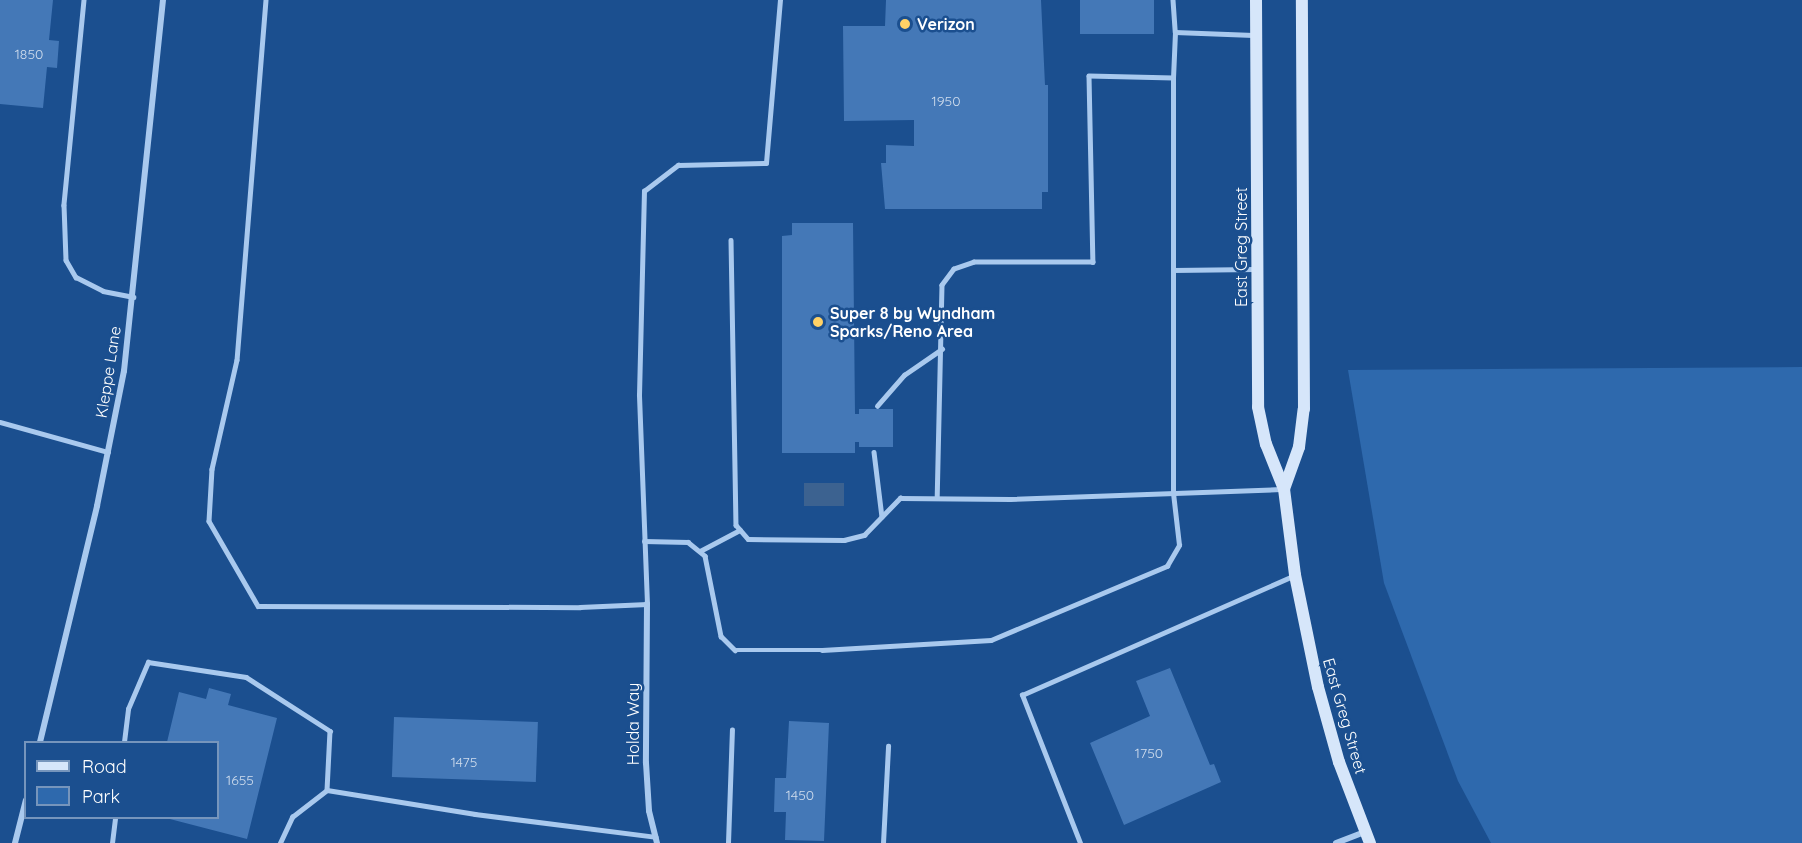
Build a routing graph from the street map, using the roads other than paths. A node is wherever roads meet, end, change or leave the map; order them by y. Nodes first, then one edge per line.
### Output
1 (84, 0) edge
2 (163, 0) edge
3 (266, 0) edge
4 (780, 0) edge
5 (1173, 0) edge
6 (1256, 0) edge
7 (1302, 0) edge
8 (1175, 32) junction
9 (1256, 35) junction
10 (1173, 78) junction
11 (731, 240) dead end
12 (1257, 269) junction
13 (1173, 270) junction
14 (133, 297) junction
15 (942, 349) junction
16 (877, 406) dead end
17 (0, 422) edge
18 (108, 452) junction
19 (874, 452) dead end
20 (1284, 489) junction
21 (1173, 493) junction
22 (937, 498) junction
23 (882, 517) junction
24 (740, 530) junction
25 (644, 541) junction
26 (700, 551) junction
27 (1295, 575) junction
28 (647, 604) junction
29 (732, 730) dead end
30 (40, 741) edge
31 (124, 741) edge
32 (888, 746) dead end
33 (327, 790) junction
34 (24, 808) edge
35 (115, 819) edge
36 (1367, 837) edge
37 (657, 840) edge
38 (15, 843) edge
39 (112, 843) edge
40 (280, 843) edge
41 (728, 843) edge
42 (883, 843) edge
43 (1080, 843) edge
44 (1336, 843) edge

1 - 14 lane
2 - 14 street, Kleppe Lane
3 - 28 lane
4 - 25 lane
5 - 8 lane
6 - 9 main road, East Greg Street
7 - 20 main road, East Greg Street
8 - 9 lane
8 - 10 lane
9 - 12 main road, East Greg Street
10 - 13 lane
10 - 15 lane
11 - 24 lane
12 - 13 lane
12 - 20 main road, East Greg Street
13 - 21 lane
14 - 18 street, Kleppe Lane
15 - 16 lane
15 - 22 lane
17 - 18 lane
18 - 30 street, Kleppe Lane
19 - 23 lane
20 - 21 lane
20 - 27 main road, East Greg Street
21 - 22 lane
21 - 26 lane
22 - 23 lane
23 - 24 lane
24 - 26 lane
25 - 26 lane
25 - 28 lane
27 - 36 main road, East Greg Street
27 - 43 lane
28 - 37 street, Holda Way
29 - 41 lane
31 - 33 lane
32 - 42 lane
33 - 37 lane
33 - 40 lane
34 - 38 street
35 - 39 lane
36 - 44 street

